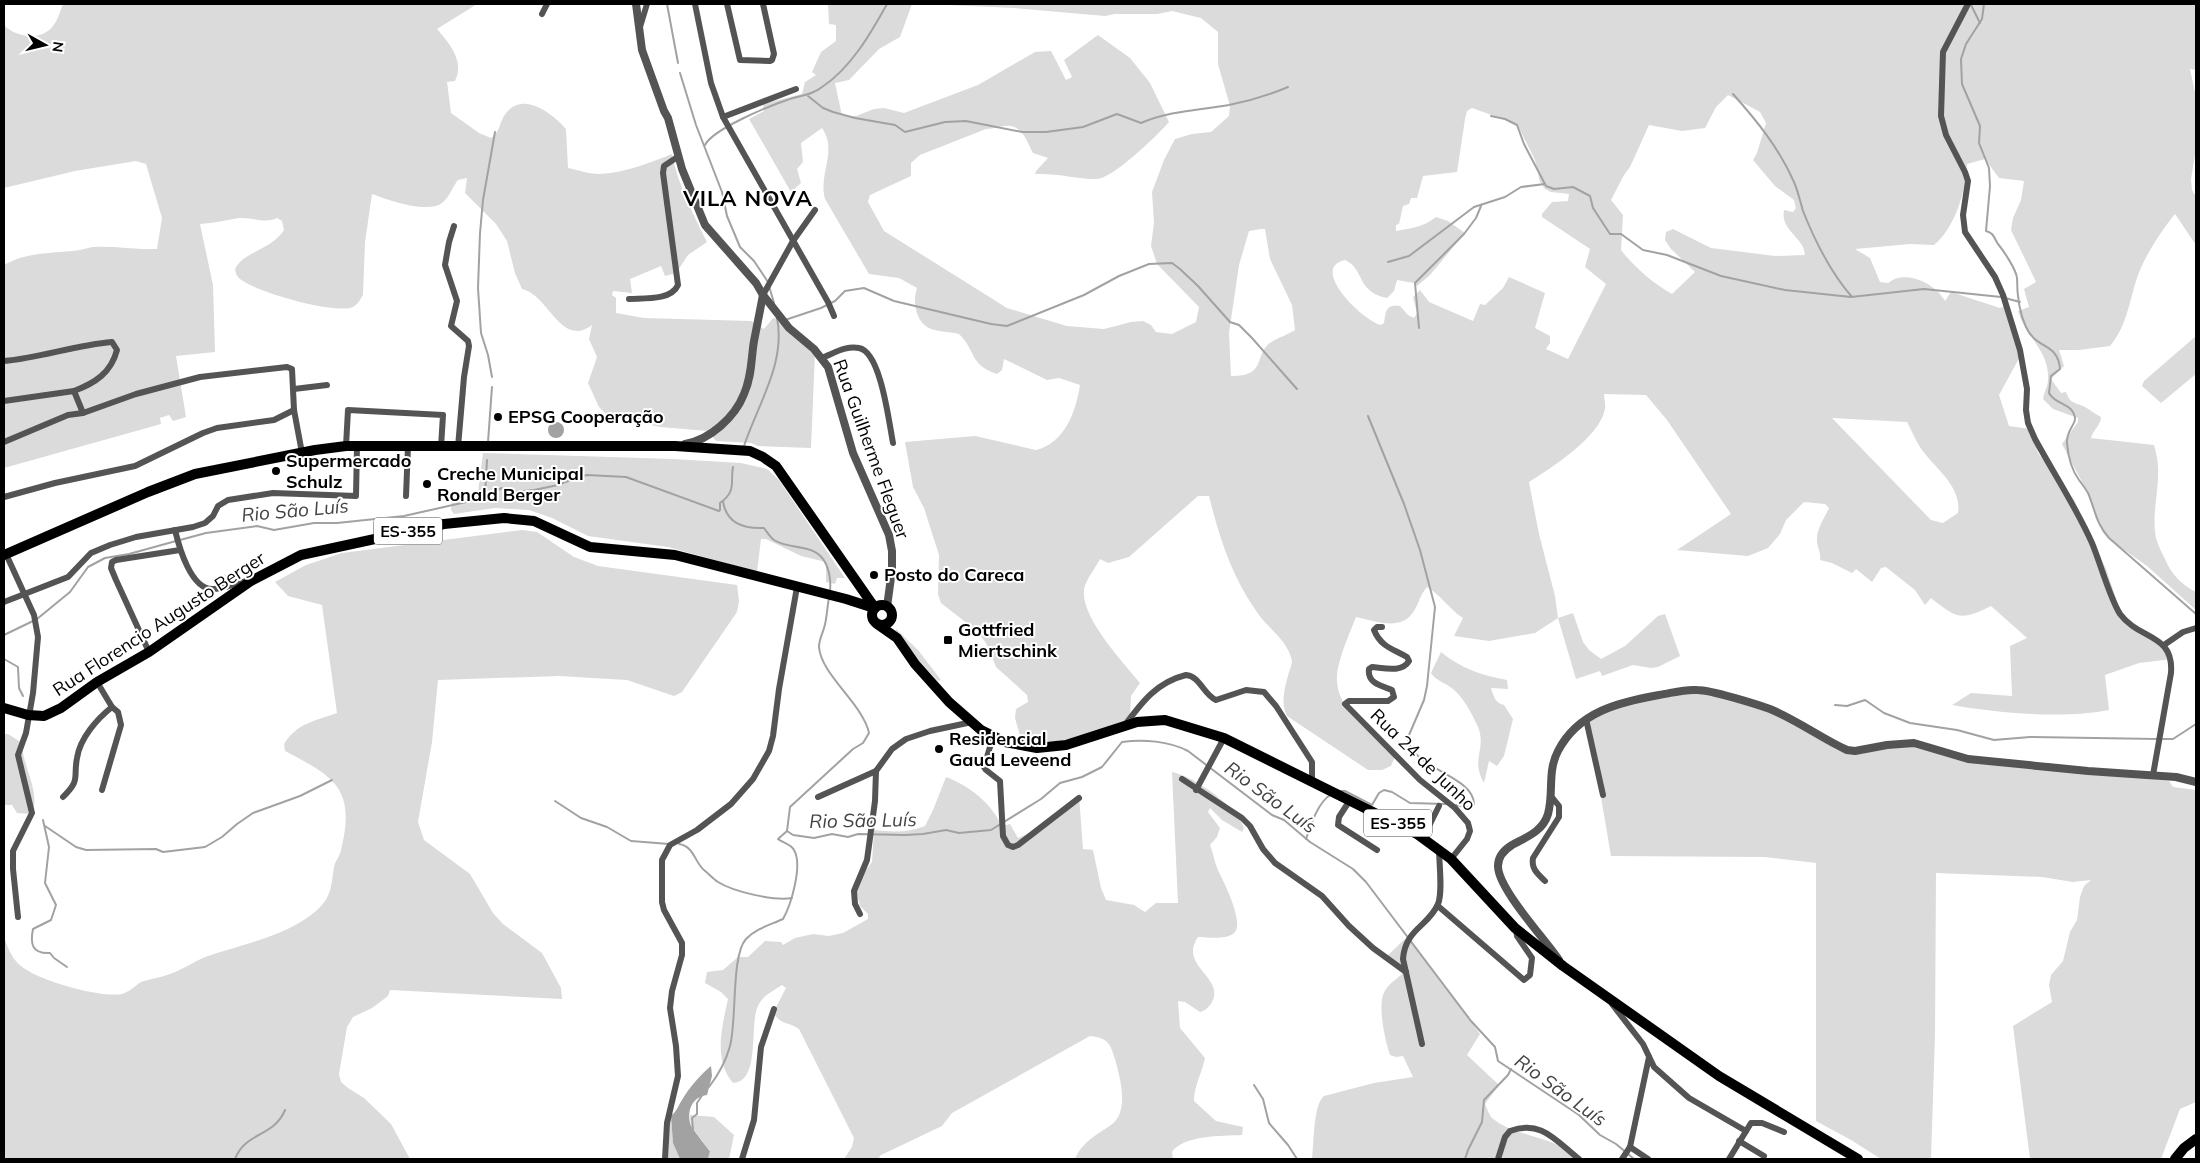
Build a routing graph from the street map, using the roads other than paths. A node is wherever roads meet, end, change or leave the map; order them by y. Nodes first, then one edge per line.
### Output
1 (547, 4) edge
2 (636, 4) edge
3 (648, 4) edge
4 (695, 4) edge
5 (727, 4) edge
6 (763, 4) edge
7 (1968, 4) edge
8 (542, 14) dead end
9 (640, 27) junction
10 (796, 89) dead end
11 (723, 117) junction
12 (679, 156) junction
13 (815, 210) dead end
14 (454, 226) dead end
15 (793, 241) junction
16 (763, 295) junction
17 (629, 299) dead end
18 (834, 316) dead end
19 (822, 358) junction
20 (4, 361) edge
21 (327, 385) dead end
22 (294, 389) junction
23 (74, 391) junction
24 (4, 401) edge
25 (294, 410) junction
26 (83, 413) junction
27 (4, 442) edge
28 (893, 443) dead end
29 (351, 446) junction
30 (408, 446) junction
31 (676, 446) junction
32 (441, 447) junction
33 (458, 447) junction
34 (302, 453) junction
35 (406, 496) dead end
36 (4, 497) edge
37 (176, 533) junction
38 (180, 548) junction
39 (5, 555) edge
40 (251, 580) junction
41 (797, 587) junction
42 (23, 595) junction
43 (4, 602) edge
44 (859, 605) junction
45 (887, 607) junction
46 (875, 608) junction
47 (890, 620) junction
48 (876, 623) junction
49 (1382, 627) dead end
50 (2196, 628) edge
51 (897, 638) junction
52 (2164, 644) junction
53 (149, 652) junction
54 (97, 682) junction
55 (112, 707) junction
56 (4, 708) edge
57 (28, 715) junction
58 (1586, 719) junction
59 (972, 722) junction
60 (1124, 726) junction
61 (993, 738) junction
62 (1224, 738) junction
63 (876, 771) junction
64 (2153, 776) junction
65 (1182, 780) dead end
66 (1312, 781) junction
67 (2196, 782) edge
68 (102, 790) dead end
69 (1196, 790) junction
70 (1603, 795) dead end
71 (1551, 796) junction
72 (64, 797) dead end
73 (818, 797) dead end
74 (1079, 798) dead end
75 (1350, 800) junction
76 (1439, 806) dead end
77 (1423, 838) junction
78 (1438, 848) junction
79 (1377, 850) dead end
80 (1451, 859) junction
81 (1545, 881) dead end
82 (1438, 906) junction
83 (860, 914) dead end
84 (18, 917) dead end
85 (1515, 928) junction
86 (1563, 966) junction
87 (1406, 972) junction
88 (1608, 998) junction
89 (774, 1009) dead end
90 (1422, 1044) dead end
91 (1649, 1057) junction
92 (1746, 1131) junction
93 (1784, 1132) dead end
94 (2196, 1139) edge
95 (1739, 1141) junction
96 (1627, 1152) edge
97 (1764, 1156) dead end
98 (664, 1159) edge
99 (742, 1159) edge
100 (1498, 1159) edge
101 (1579, 1159) edge
102 (1648, 1159) edge
103 (1729, 1159) edge
104 (1858, 1159) edge
105 (2175, 1159) edge

1 - 8 street
2 - 9 street, Rua Guilherme Fleguer
3 - 9 street
4 - 11 street
5 - 6 street
7 - 52 street
9 - 12 street, Rua Guilherme Fleguer
10 - 11 street
11 - 15 street
12 - 16 street, Rua Guilherme Fleguer
12 - 17 street
13 - 15 street
14 - 33 street
15 - 16 street
15 - 18 street
16 - 19 street, Rua Guilherme Fleguer
16 - 31 street
19 - 28 street
19 - 45 street, Rua Guilherme Fleguer
20 - 23 street
21 - 22 street
22 - 25 street
22 - 26 street
23 - 24 street
23 - 26 street
25 - 34 street
25 - 36 street
26 - 27 street
29 - 30 main road
29 - 32 street
29 - 34 main road
29 - 37 street
30 - 32 main road
30 - 35 street
31 - 33 main road
31 - 46 main road
32 - 33 main road
34 - 39 main road
37 - 38 street
37 - 42 street
38 - 40 street
38 - 53 street
39 - 42 street
40 - 41 main road, Rua Florencio Augusto Berger / ES-355
40 - 53 main road, Rua Florencio Augusto Berger / ES-355
41 - 44 main road, Rua Florencio Augusto Berger / ES-355
41 - 98 street
42 - 43 street
42 - 57 street
44 - 46 main road, ES-355
44 - 48 main road, ES-355
45 - 46 main road, ES-355
45 - 47 main road, ES-355
46 - 48 main road
47 - 48 main road
47 - 51 main road, ES-355
48 - 51 main road, ES-355
49 - 80 street, Rua 24 de Junho
50 - 52 street
51 - 59 main road, ES-355
52 - 64 street
53 - 54 main road, Rua Florencio Augusto Berger / ES-355
54 - 55 street
54 - 57 main road, Rua Florencio Augusto Berger / ES-355
55 - 68 street
55 - 72 street
56 - 57 main road, Rua Florencio Augusto Berger / ES-355
57 - 84 street
58 - 64 street
58 - 70 street
58 - 71 street
59 - 61 main road, ES-355
59 - 63 street
60 - 61 main road, ES-355
60 - 62 main road, ES-355
60 - 66 street
61 - 74 street
62 - 66 main road, ES-355
62 - 69 street
63 - 73 street
63 - 83 street
64 - 67 street
65 - 69 street
66 - 75 main road, ES-355
69 - 87 street
71 - 81 street
71 - 86 street
75 - 77 main road, ES-355
75 - 79 street
76 - 77 street
77 - 78 main road, ES-355
78 - 80 main road, ES-355
78 - 82 street
80 - 85 main road, ES-355
82 - 85 street
82 - 87 street
85 - 86 main road, ES-355
86 - 88 main road, ES-355
87 - 90 street
88 - 91 street
88 - 104 main road, ES-355
89 - 99 street
91 - 92 street
91 - 96 street
92 - 93 street
92 - 95 street
94 - 105 main road
95 - 97 street
95 - 103 street
96 - 102 street
100 - 101 street

